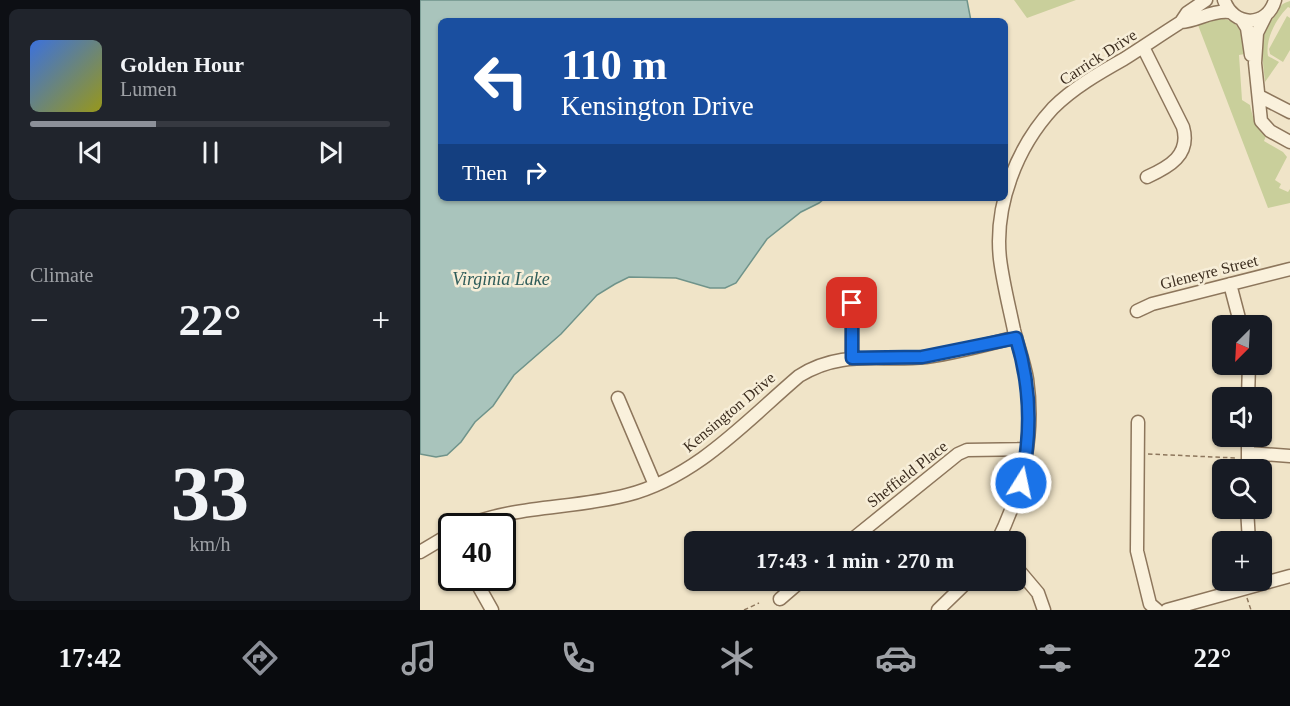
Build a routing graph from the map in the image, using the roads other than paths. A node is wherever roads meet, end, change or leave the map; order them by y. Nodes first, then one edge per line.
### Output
1 (1206, 0) edge
2 (1275, 0) edge
3 (1227, 6) edge
4 (1266, 15) junction
5 (1242, 20) junction
6 (1181, 22) junction
7 (1143, 47) junction
8 (1255, 63) junction
9 (1259, 96) junction
10 (1290, 112) edge
11 (1290, 142) edge
12 (1147, 177) dead end
13 (1008, 188) edge
14 (1004, 201) edge
15 (1290, 269) edge
16 (1230, 284) junction
17 (852, 290) dead end
18 (1137, 311) dead end
19 (1238, 315) edge
20 (1016, 338) junction
21 (852, 358) junction
22 (618, 398) dead end
23 (1138, 423) dead end
24 (1246, 447) edge
25 (1027, 449) junction
26 (1244, 455) junction
27 (1290, 456) edge
28 (1245, 459) edge
29 (655, 485) junction
30 (511, 513) edge
31 (863, 531) edge
32 (1002, 531) edge
33 (438, 541) edge
34 (420, 552) edge
35 (1290, 576) edge
36 (1026, 578) edge
37 (1272, 579) edge
38 (481, 591) edge
39 (789, 591) edge
40 (958, 591) edge
41 (1229, 591) edge
42 (780, 599) dead end
43 (492, 610) edge
44 (938, 610) edge
45 (1044, 610) edge
46 (1157, 610) edge
47 (1167, 610) edge

1 - 6 street, Carrick Drive
2 - 4 street
3 - 5 street, Carrick Drive
3 - 6 street, Carrick Drive
4 - 5 street
4 - 8 street
5 - 8 street
6 - 7 street, Carrick Drive
7 - 12 street
7 - 13 street, Carrick Drive
8 - 9 street
9 - 10 street
9 - 11 street
14 - 20 street, Carrick Drive
15 - 16 street, Gleneyre Street
16 - 18 street, Gleneyre Street
16 - 19 street
17 - 21 street
20 - 21 street, Kensington Drive
20 - 25 street, Carrick Drive
21 - 29 street, Kensington Drive
22 - 29 street
23 - 46 street
24 - 26 street
25 - 31 street, Sheffield Place
25 - 32 street, Carrick Drive
26 - 27 street
26 - 28 street
29 - 30 street, Kensington Drive
33 - 34 street
35 - 37 street
36 - 45 street
38 - 43 street
39 - 42 street
40 - 44 street
41 - 47 street

